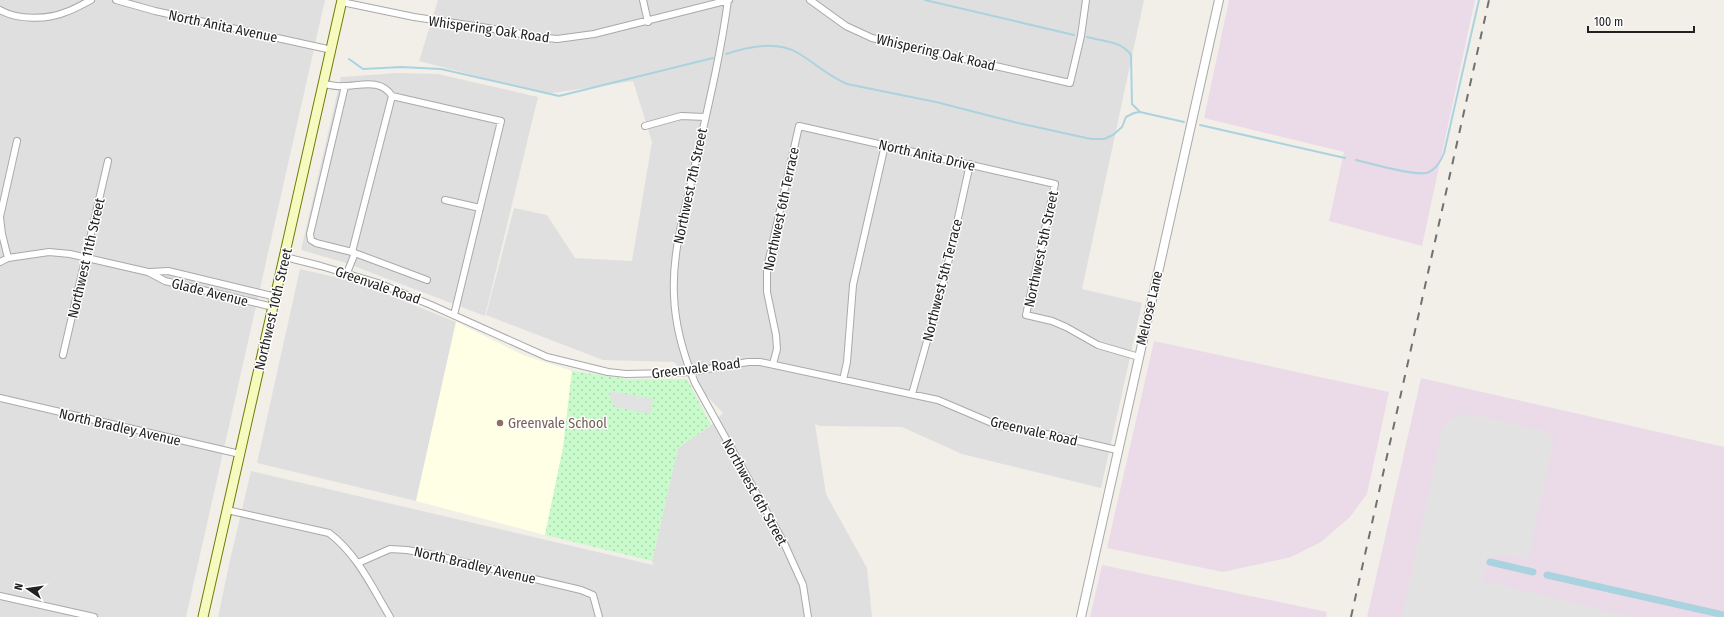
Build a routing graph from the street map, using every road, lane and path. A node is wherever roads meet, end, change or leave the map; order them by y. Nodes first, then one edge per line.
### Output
1 (91, 0) edge
2 (116, 0) edge
3 (643, 0) edge
4 (728, 0) edge
5 (810, 0) edge
6 (1086, 0) edge
7 (1219, 0) edge
8 (342, 1) edge
9 (0, 10) edge
10 (648, 22) junction
11 (332, 50) junction
12 (324, 84) junction
13 (345, 86) junction
14 (392, 96) junction
15 (706, 117) junction
16 (645, 126) dead end
17 (799, 126) joint
18 (17, 141) dead end
19 (885, 145) junction
20 (108, 161) dead end
21 (970, 164) junction
22 (1055, 184) joint
23 (445, 200) dead end
24 (480, 208) junction
25 (353, 253) junction
26 (87, 257) junction
27 (284, 257) junction
28 (8, 258) junction
29 (0, 262) edge
30 (168, 271) junction
31 (148, 272) junction
32 (347, 273) junction
33 (427, 280) dead end
34 (165, 281) junction
35 (214, 282) junction
36 (211, 293) junction
37 (276, 297) junction
38 (273, 307) junction
39 (454, 315) junction
40 (63, 355) dead end
41 (1139, 357) junction
42 (773, 364) junction
43 (690, 372) junction
44 (843, 380) junction
45 (912, 394) junction
46 (0, 398) edge
47 (1117, 450) junction
48 (240, 454) junction
49 (227, 510) junction
50 (358, 563) junction
51 (0, 596) edge
52 (94, 617) edge
53 (203, 617) edge
54 (390, 617) edge
55 (599, 617) edge
56 (808, 617) edge
57 (1081, 617) edge

1 - 9 street
2 - 11 street, North Anita Avenue
3 - 10 street
4 - 10 street, Whispering Oak Road
4 - 15 street, Northwest 7th Street
5 - 6 street, Whispering Oak Road
7 - 41 street, Melrose Lane
8 - 10 street, Whispering Oak Road
8 - 11 main road, Northwest 10th Street
11 - 12 main road, Northwest 10th Street
12 - 13 street
12 - 27 main road, Northwest 10th Street
13 - 14 street
13 - 25 street
14 - 24 street
14 - 25 street
15 - 16 street
15 - 43 street, Northwest 7th Street
17 - 19 street, North Anita Drive
17 - 42 street, Northwest 6th Terrace
18 - 28 street
19 - 21 street, North Anita Drive
19 - 44 street
20 - 26 street, Northwest 11th Street
21 - 22 street, North Anita Drive
21 - 45 street, Northwest 5th Terrace
22 - 41 street, Northwest 5th Street
23 - 24 street
24 - 39 street
25 - 32 street
25 - 33 street
26 - 28 street, Glade Avenue
26 - 31 street, Glade Avenue
26 - 40 street, Northwest 11th Street
27 - 32 street, Greenvale Road
27 - 37 main road, Northwest 10th Street
28 - 29 street, Glade Avenue
30 - 31 street, Glade Avenue
30 - 34 street
30 - 35 street, Glade Avenue
31 - 34 street, Glade Avenue
32 - 39 street, Greenvale Road
34 - 36 street, Glade Avenue
35 - 36 street
35 - 37 street, Glade Avenue
36 - 38 street, Glade Avenue
37 - 38 main road, Northwest 10th Street
38 - 48 main road, Northwest 10th Street
39 - 43 street, Greenvale Road
41 - 47 street, Melrose Lane
42 - 43 street, Greenvale Road
42 - 44 street, Greenvale Road
43 - 56 street, Northwest 6th Street
44 - 45 street, Greenvale Road
45 - 47 street, Greenvale Road
46 - 48 street, North Bradley Avenue
47 - 57 street, Melrose Lane
48 - 49 main road, Northwest 10th Street
49 - 50 street
49 - 53 main road, Northwest 10th Street
50 - 54 street
50 - 55 street, North Bradley Avenue
51 - 52 street

